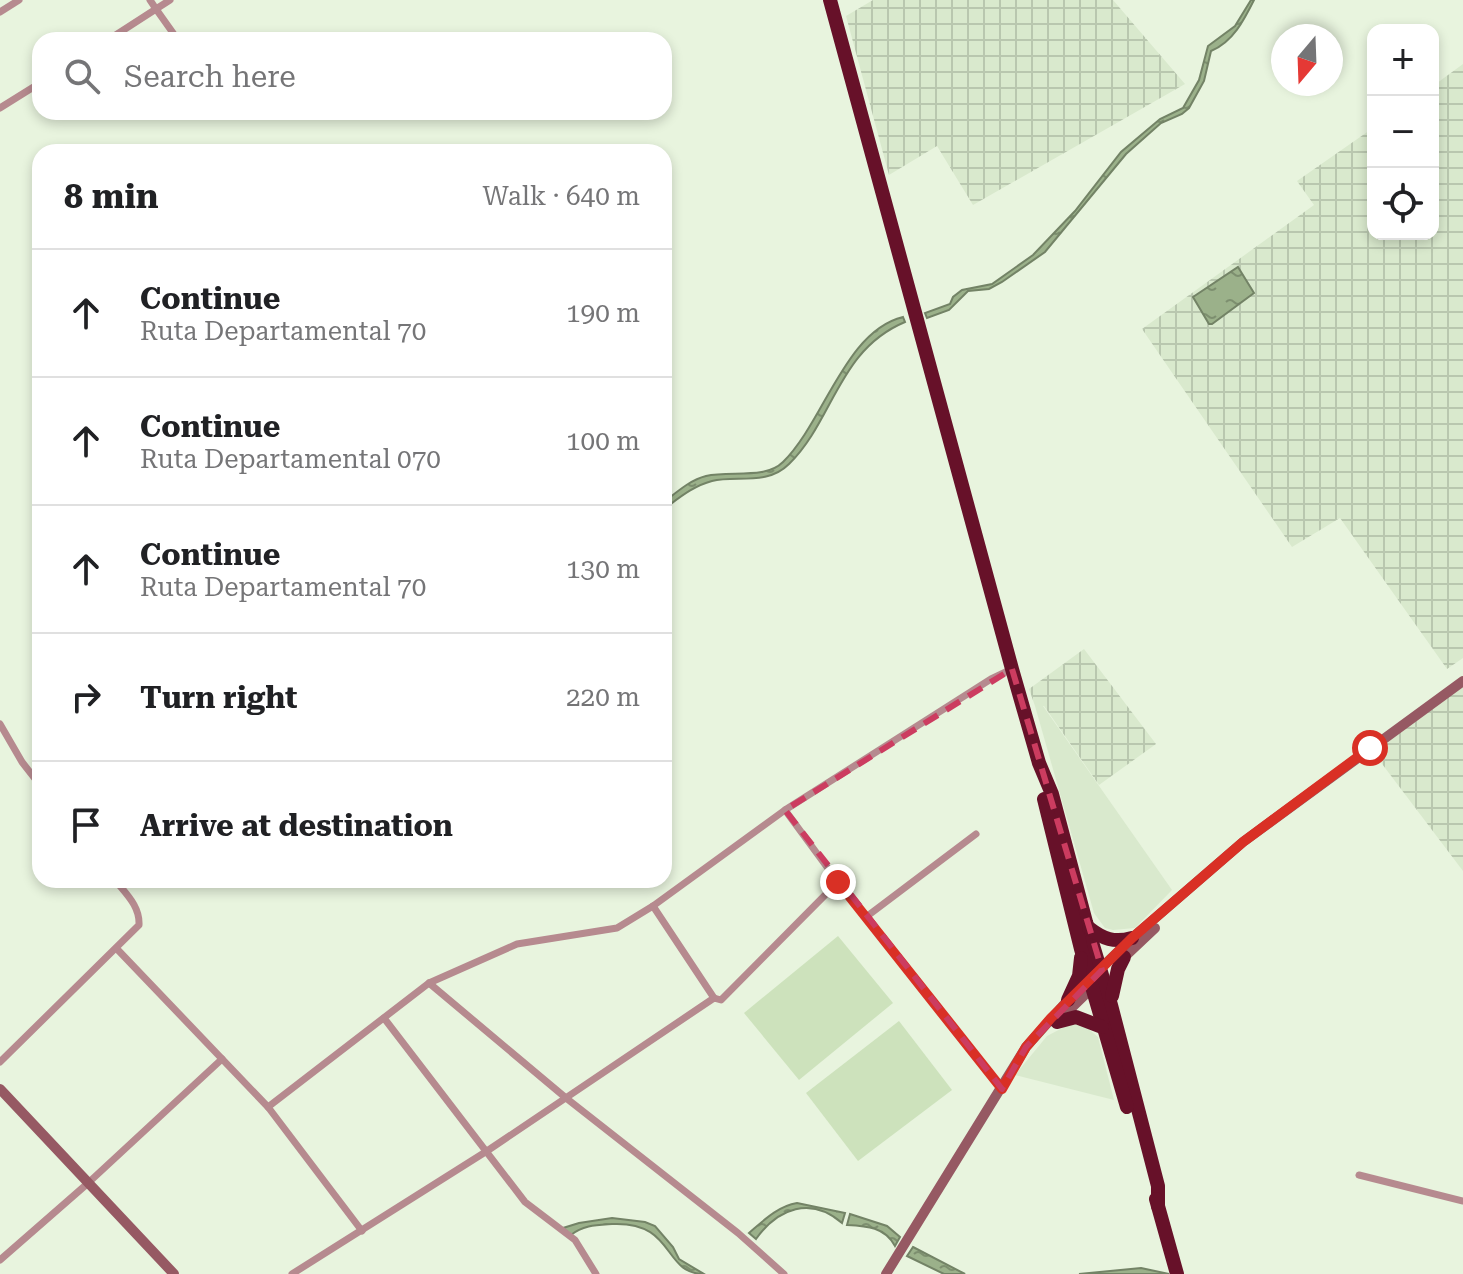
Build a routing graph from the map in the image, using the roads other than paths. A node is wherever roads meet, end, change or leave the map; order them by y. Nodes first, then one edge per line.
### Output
1 (19, 0) edge
2 (150, 0) edge
3 (170, 0) edge
4 (830, 0) edge
5 (156, 9) junction
6 (0, 12) edge
7 (120, 32) edge
8 (172, 32) edge
9 (32, 88) edge
10 (0, 108) edge
11 (1012, 669) junction
12 (1463, 681) edge
13 (0, 724) edge
14 (4, 739) edge
15 (1039, 763) junction
16 (32, 775) edge
17 (785, 810) junction
18 (976, 834) dead end
19 (838, 882) junction
20 (121, 888) edge
21 (1186, 890) junction
22 (653, 906) junction
23 (866, 917) junction
24 (1088, 927) junction
25 (1132, 938) junction
26 (117, 949) junction
27 (1081, 949) junction
28 (1124, 957) junction
29 (1097, 979) junction
30 (429, 983) junction
31 (714, 998) junction
32 (1068, 1000) junction
33 (1111, 1005) junction
34 (384, 1018) junction
35 (1057, 1022) junction
36 (1102, 1027) junction
37 (222, 1059) junction
38 (1020, 1059) junction
39 (0, 1062) edge
40 (0, 1089) edge
41 (1002, 1089) junction
42 (566, 1098) junction
43 (268, 1107) junction
44 (487, 1151) junction
45 (1359, 1175) dead end
46 (87, 1184) junction
47 (1463, 1201) edge
48 (1158, 1206) junction
49 (362, 1231) junction
50 (0, 1260) edge
51 (174, 1274) edge
52 (292, 1274) edge
53 (596, 1274) edge
54 (784, 1274) edge
55 (886, 1274) edge
56 (1177, 1274) edge

1 - 6 street
2 - 5 street
3 - 5 street
4 - 11 highway
5 - 7 street
5 - 8 street
9 - 10 street
11 - 15 highway
11 - 17 street
12 - 21 main road
13 - 14 street
14 - 16 street
15 - 24 highway
15 - 27 highway
17 - 19 street
17 - 22 street
18 - 23 street
19 - 23 street
19 - 31 street
20 - 26 street
21 - 25 main road
21 - 28 main road
22 - 30 street
22 - 31 street
23 - 41 street
24 - 25 highway
24 - 29 highway
25 - 29 main road
26 - 37 street
26 - 39 street
27 - 29 highway
27 - 32 highway
28 - 29 main road
28 - 33 highway
29 - 32 main road
29 - 33 highway
29 - 35 main road
29 - 36 highway
30 - 34 street
30 - 42 street
31 - 42 street
32 - 38 main road
33 - 48 highway
34 - 43 street
34 - 44 street
35 - 36 highway
35 - 38 main road
36 - 48 highway
37 - 43 street
37 - 46 street
38 - 41 main road
40 - 46 main road
41 - 55 main road
42 - 44 street
42 - 54 street
43 - 49 street
44 - 49 street
44 - 53 street
45 - 47 street
46 - 50 street
46 - 51 main road
48 - 56 highway
49 - 52 street

